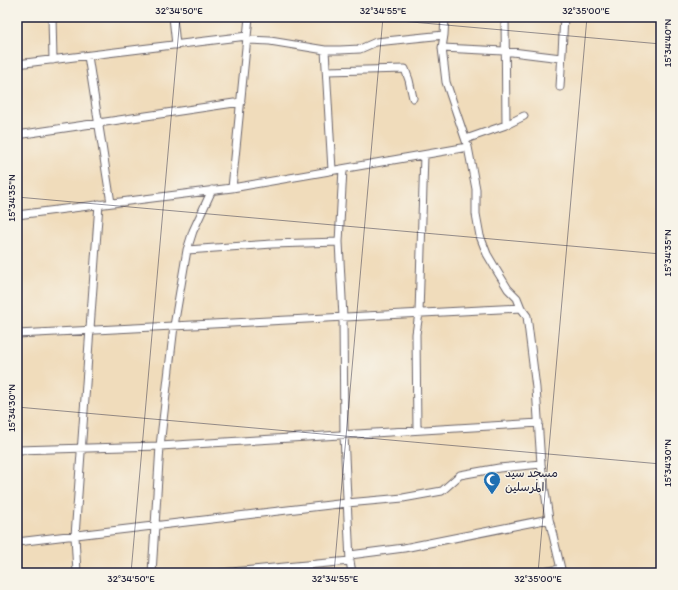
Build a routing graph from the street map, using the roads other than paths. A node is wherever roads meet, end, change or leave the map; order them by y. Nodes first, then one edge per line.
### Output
1 (52, 17) edge
2 (173, 17) edge
3 (249, 17) edge
4 (445, 17) edge
5 (505, 17) edge
6 (564, 17) edge
7 (444, 35) junction
8 (247, 38) junction
9 (176, 45) junction
10 (442, 48) junction
11 (326, 50) junction
12 (504, 51) junction
13 (88, 56) junction
14 (561, 58) junction
15 (53, 60) junction
16 (17, 64) edge
17 (327, 71) junction
18 (560, 87) dead end
19 (413, 98) dead end
20 (240, 102) junction
21 (524, 116) dead end
22 (99, 123) junction
23 (506, 125) junction
24 (17, 135) edge
25 (466, 139) junction
26 (468, 147) junction
27 (424, 155) junction
28 (342, 169) junction
29 (332, 170) junction
30 (232, 188) junction
31 (212, 190) junction
32 (111, 203) junction
33 (99, 204) junction
34 (17, 214) edge
35 (340, 242) junction
36 (187, 250) junction
37 (521, 308) junction
38 (418, 313) junction
39 (343, 317) junction
40 (174, 326) junction
41 (91, 330) junction
42 (17, 334) edge
43 (539, 423) junction
44 (417, 430) junction
45 (344, 435) junction
46 (160, 446) junction
47 (82, 448) junction
48 (17, 450) edge
49 (541, 464) junction
50 (347, 503) junction
51 (549, 519) junction
52 (154, 527) junction
53 (76, 536) junction
54 (17, 542) edge
55 (350, 558) junction
56 (561, 571) edge
57 (77, 573) edge
58 (152, 573) edge
59 (220, 573) edge
60 (352, 573) edge
61 (537, 573) edge

1 - 15 street
2 - 9 street
3 - 8 street
4 - 7 street
5 - 12 street
6 - 14 street
7 - 10 street
7 - 11 street
8 - 9 street
8 - 11 street
8 - 20 street
9 - 13 street
10 - 12 street
10 - 25 street
11 - 17 street
12 - 14 street
12 - 23 street
13 - 15 street
13 - 22 street
14 - 18 street
15 - 16 street
17 - 19 street
17 - 29 street
20 - 22 street
20 - 30 street
21 - 23 street
22 - 24 street
22 - 32 street
23 - 25 street
25 - 26 street
26 - 27 street
26 - 37 street
27 - 28 street
27 - 38 street
28 - 29 street
28 - 35 street
29 - 30 street
30 - 31 street
31 - 32 street
31 - 36 street
32 - 33 street
33 - 34 street
33 - 41 street
35 - 36 street
35 - 39 street
36 - 40 street
37 - 38 street
37 - 43 street
38 - 39 street
38 - 44 street
39 - 40 street
39 - 45 street
40 - 41 street
40 - 46 street
41 - 42 street
41 - 47 street
43 - 44 street
43 - 49 street
44 - 45 street
45 - 46 street
45 - 50 street
46 - 47 street
46 - 52 street
47 - 48 street
47 - 53 street
49 - 50 street
49 - 51 street
50 - 52 street
50 - 55 street
51 - 55 street
51 - 56 street
52 - 53 street
52 - 58 street
53 - 54 street
53 - 57 street
55 - 59 street
55 - 60 street
56 - 61 street

